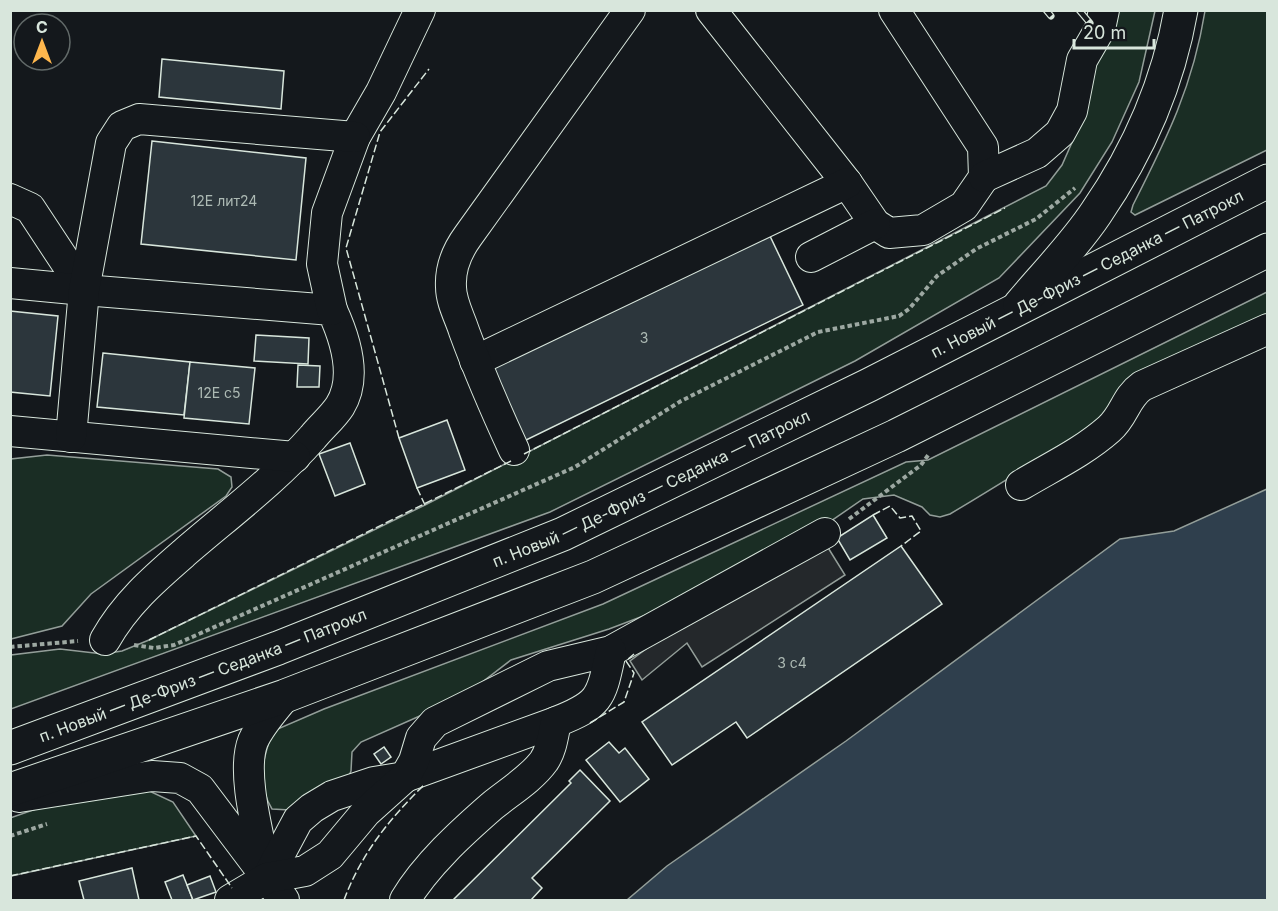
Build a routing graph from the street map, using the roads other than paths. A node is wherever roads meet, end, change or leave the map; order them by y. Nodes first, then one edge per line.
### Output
1 (420, 10) edge
2 (630, 10) edge
3 (711, 10) edge
4 (894, 10) edge
5 (1104, 10) edge
6 (1181, 10) edge
7 (355, 137) junction
8 (984, 177) junction
9 (1268, 181) edge
10 (847, 183) junction
11 (10, 199) edge
12 (875, 224) junction
13 (1268, 250) edge
14 (811, 257) dead end
15 (10, 283) edge
16 (84, 290) junction
17 (1020, 305) junction
18 (332, 310) junction
19 (1268, 329) edge
20 (475, 361) junction
21 (10, 431) edge
22 (72, 437) junction
23 (514, 450) dead end
24 (295, 457) junction
25 (1021, 484) dead end
26 (825, 533) dead end
27 (105, 640) road end
28 (611, 651) junction
29 (285, 696) junction
30 (556, 722) junction
31 (10, 748) edge
32 (405, 777) junction
33 (10, 790) edge
34 (10, 798) edge
35 (276, 889) edge
36 (230, 900) edge
37 (405, 900) edge

1 - 7 lane
2 - 20 lane
3 - 10 lane
4 - 8 lane
5 - 8 lane
6 - 17 main road
7 - 16 lane
7 - 18 lane
8 - 12 lane
9 - 17 main road, п. Новый — Де-Фриз — Седанка — Патрокл
10 - 12 lane
10 - 20 lane
11 - 16 lane
12 - 14 lane
13 - 29 main road
15 - 16 lane
16 - 18 lane
16 - 22 lane
17 - 31 main road, п. Новый — Де-Фриз — Седанка — Патрокл
18 - 24 lane
19 - 25 lane
20 - 23 lane
21 - 22 lane
22 - 24 lane
24 - 27 lane
26 - 28 lane
28 - 30 lane
28 - 32 lane
29 - 33 main road
29 - 35 lane
30 - 32 lane
30 - 37 lane
32 - 35 lane
32 - 35 lane
34 - 35 lane
35 - 36 lane

